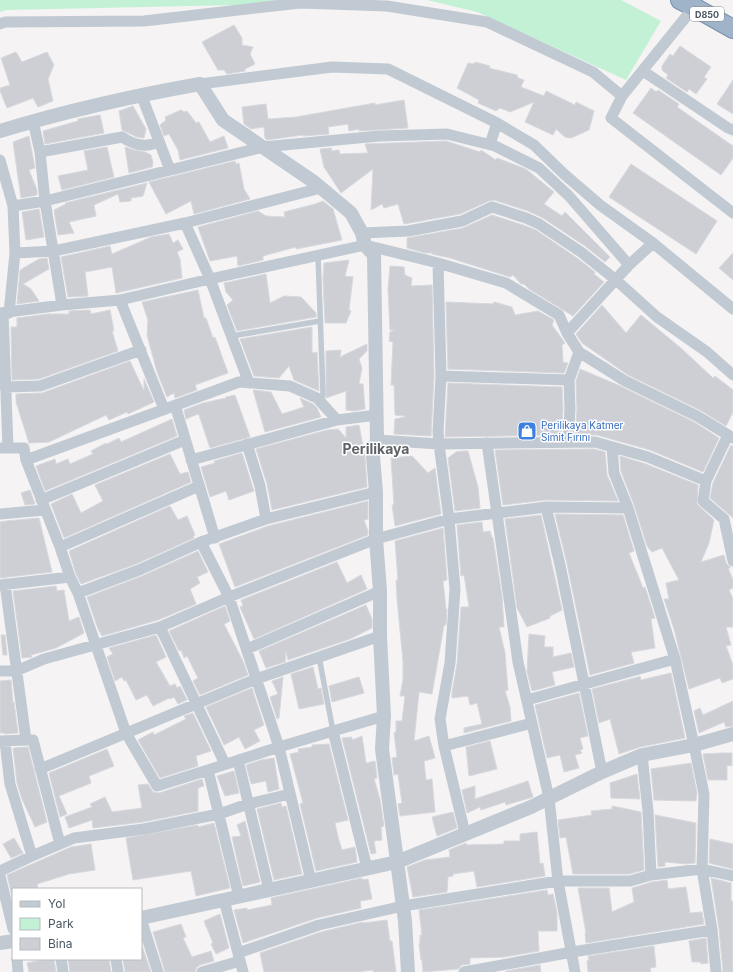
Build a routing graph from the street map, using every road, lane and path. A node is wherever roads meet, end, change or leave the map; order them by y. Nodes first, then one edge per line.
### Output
1 (687, 3) edge
2 (0, 24) edge
3 (733, 29) edge
4 (643, 70) junction
5 (200, 84) junction
6 (141, 94) junction
7 (622, 96) junction
8 (33, 121) junction
9 (497, 122) junction
10 (733, 130) edge
11 (0, 131) edge
12 (158, 142) junction
13 (490, 144) junction
14 (263, 147) junction
15 (40, 152) junction
16 (0, 160) edge
17 (170, 170) junction
18 (321, 188) junction
19 (45, 200) junction
20 (13, 206) junction
21 (733, 213) edge
22 (185, 222) junction
23 (364, 239) junction
24 (653, 243) junction
25 (54, 251) junction
26 (15, 253) junction
27 (318, 255) junction
28 (438, 262) junction
29 (629, 265) junction
30 (210, 279) junction
31 (616, 280) junction
32 (120, 300) junction
33 (62, 305) junction
34 (733, 309) edge
35 (4, 313) edge
36 (320, 321) junction
37 (567, 333) junction
38 (232, 336) junction
39 (141, 350) junction
40 (579, 352) junction
41 (733, 375) edge
42 (441, 376) junction
43 (569, 380) junction
44 (249, 383) junction
45 (5, 387) junction
46 (321, 402) junction
47 (169, 407) junction
48 (377, 415) junction
49 (337, 420) junction
50 (731, 436) edge
51 (185, 440) junction
52 (377, 440) junction
53 (568, 442) junction
54 (487, 443) junction
55 (247, 444) junction
56 (439, 444) junction
57 (612, 447) junction
58 (4, 448) edge
59 (26, 460) junction
60 (191, 460) junction
61 (706, 481) junction
62 (199, 486) junction
63 (376, 492) junction
64 (43, 505) junction
65 (546, 507) junction
66 (628, 508) junction
67 (497, 513) junction
68 (0, 514) edge
69 (266, 519) junction
70 (449, 519) junction
71 (215, 538) junction
72 (376, 539) junction
73 (201, 542) junction
74 (60, 546) junction
75 (733, 560) edge
76 (70, 577) junction
77 (2, 585) edge
78 (380, 592) junction
79 (78, 593) junction
80 (229, 597) junction
81 (160, 626) junction
82 (380, 636) junction
83 (95, 644) junction
84 (247, 649) junction
85 (319, 657) junction
86 (675, 659) junction
87 (0, 671) edge
88 (16, 671) junction
89 (256, 679) junction
90 (585, 684) junction
91 (527, 700) junction
92 (197, 704) junction
93 (384, 716) junction
94 (532, 723) junction
95 (333, 731) junction
96 (126, 733) junction
97 (733, 734) edge
98 (26, 740) junction
99 (2, 742) edge
100 (694, 745) junction
101 (444, 746) junction
102 (279, 747) junction
103 (642, 755) junction
104 (238, 760) junction
105 (224, 764) junction
106 (40, 769) junction
107 (208, 770) junction
108 (602, 772) junction
109 (5, 785) edge
110 (290, 794) junction
111 (549, 798) junction
112 (248, 804) junction
113 (219, 814) junction
114 (465, 833) junction
115 (60, 844) junction
116 (32, 856) junction
117 (397, 862) junction
118 (367, 868) junction
119 (702, 869) junction
120 (0, 871) edge
121 (651, 875) junction
122 (0, 876) edge
123 (733, 876) edge
124 (310, 881) junction
125 (558, 881) junction
126 (269, 890) junction
127 (239, 897) junction
128 (224, 900) junction
129 (403, 906) junction
130 (142, 919) edge
131 (142, 922) edge
132 (12, 925) edge
133 (712, 930) junction
134 (12, 941) edge
135 (0, 943) edge
136 (572, 952) junction
137 (17, 960) edge
138 (61, 960) edge
139 (116, 960) edge
140 (240, 962) edge
141 (488, 970) edge
142 (18, 972) edge
143 (63, 972) edge
144 (118, 972) edge
145 (158, 972) edge
146 (202, 972) edge
147 (408, 972) edge
148 (464, 972) edge
149 (575, 972) edge
150 (716, 972) edge

1 - 3 highway, D850
1 - 4 street
2 - 7 street
4 - 7 street
4 - 10 street
5 - 6 street
5 - 9 street
5 - 14 street
6 - 8 street
6 - 12 street
7 - 21 street
8 - 11 street
8 - 15 street
9 - 13 street
9 - 24 street
12 - 15 street
12 - 17 street
13 - 14 street
13 - 29 street
14 - 17 street
14 - 18 street
15 - 19 street
16 - 20 street
17 - 19 street
18 - 22 street
18 - 23 street
19 - 20 street
19 - 25 street
20 - 26 street
22 - 25 street
22 - 30 street
23 - 27 street
23 - 28 street
23 - 31 street
23 - 48 street
24 - 29 street
24 - 34 street
25 - 26 street
25 - 33 street
26 - 35 street
27 - 30 street
27 - 36 lane
28 - 37 street
28 - 42 street
29 - 31 street
30 - 32 street
30 - 38 street
31 - 37 street
31 - 41 street
32 - 33 street
32 - 39 street
33 - 35 street
35 - 45 street
36 - 38 lane
36 - 46 lane
37 - 40 street
38 - 44 street
39 - 45 street
39 - 47 street
40 - 43 street
40 - 50 street
42 - 43 street
42 - 56 street
43 - 53 street
44 - 46 street
44 - 47 street
45 - 58 street
46 - 49 street
47 - 51 street
47 - 59 street
48 - 49 street
48 - 52 street
49 - 55 street
50 - 61 street
51 - 60 street
51 - 64 street
52 - 56 street
52 - 63 street
53 - 54 street
53 - 57 street
54 - 56 street
54 - 67 street
55 - 60 street
55 - 69 street
56 - 70 street
57 - 61 street
57 - 66 street
58 - 59 street
59 - 64 street
60 - 62 street
61 - 75 street
62 - 71 street
62 - 74 street
63 - 69 street
63 - 72 street
64 - 68 street
64 - 74 street
65 - 66 street
65 - 67 street
65 - 90 street
66 - 86 street
67 - 70 street
67 - 91 street
69 - 71 street
70 - 72 street
70 - 101 street
71 - 73 street
72 - 78 street
72 - 80 street
73 - 79 street
73 - 80 street
74 - 76 street
76 - 77 street
76 - 79 street
77 - 88 street
78 - 82 street
78 - 84 street
79 - 83 street
80 - 81 street
80 - 84 street
81 - 83 street
81 - 92 street
82 - 85 street
82 - 93 street
83 - 88 street
83 - 96 street
84 - 89 street
85 - 89 street
85 - 95 lane
86 - 90 street
86 - 100 street
87 - 88 street
88 - 98 street
89 - 92 street
89 - 102 street
90 - 91 street
90 - 108 street
91 - 94 street
92 - 96 street
92 - 105 street
93 - 95 street
93 - 117 street
94 - 101 street
94 - 111 street
95 - 102 street
95 - 118 street
96 - 106 street
96 - 107 street
97 - 100 street
98 - 99 street
98 - 106 street
99 - 109 street
100 - 103 street
100 - 119 street
101 - 114 street
102 - 104 street
102 - 110 street
103 - 108 street
103 - 121 street
104 - 105 street
104 - 112 street
105 - 107 street
106 - 115 street
107 - 113 street
108 - 111 street
109 - 116 street
110 - 112 street
110 - 124 street
111 - 114 street
111 - 125 street
112 - 113 street
112 - 126 street
113 - 115 street
113 - 127 street
114 - 117 street
115 - 116 street
116 - 120 street
117 - 118 street
117 - 129 street
118 - 124 street
119 - 121 street
119 - 123 street
119 - 133 street
121 - 125 street
122 - 132 street
124 - 126 street
125 - 129 street
125 - 136 street
126 - 127 street
127 - 128 street
128 - 130 street
128 - 140 street
129 - 140 street
129 - 147 street
131 - 145 street
133 - 136 street
133 - 150 street
134 - 135 street
136 - 141 street
136 - 149 street
137 - 142 street
138 - 143 street
139 - 144 street
140 - 146 street
141 - 148 street

